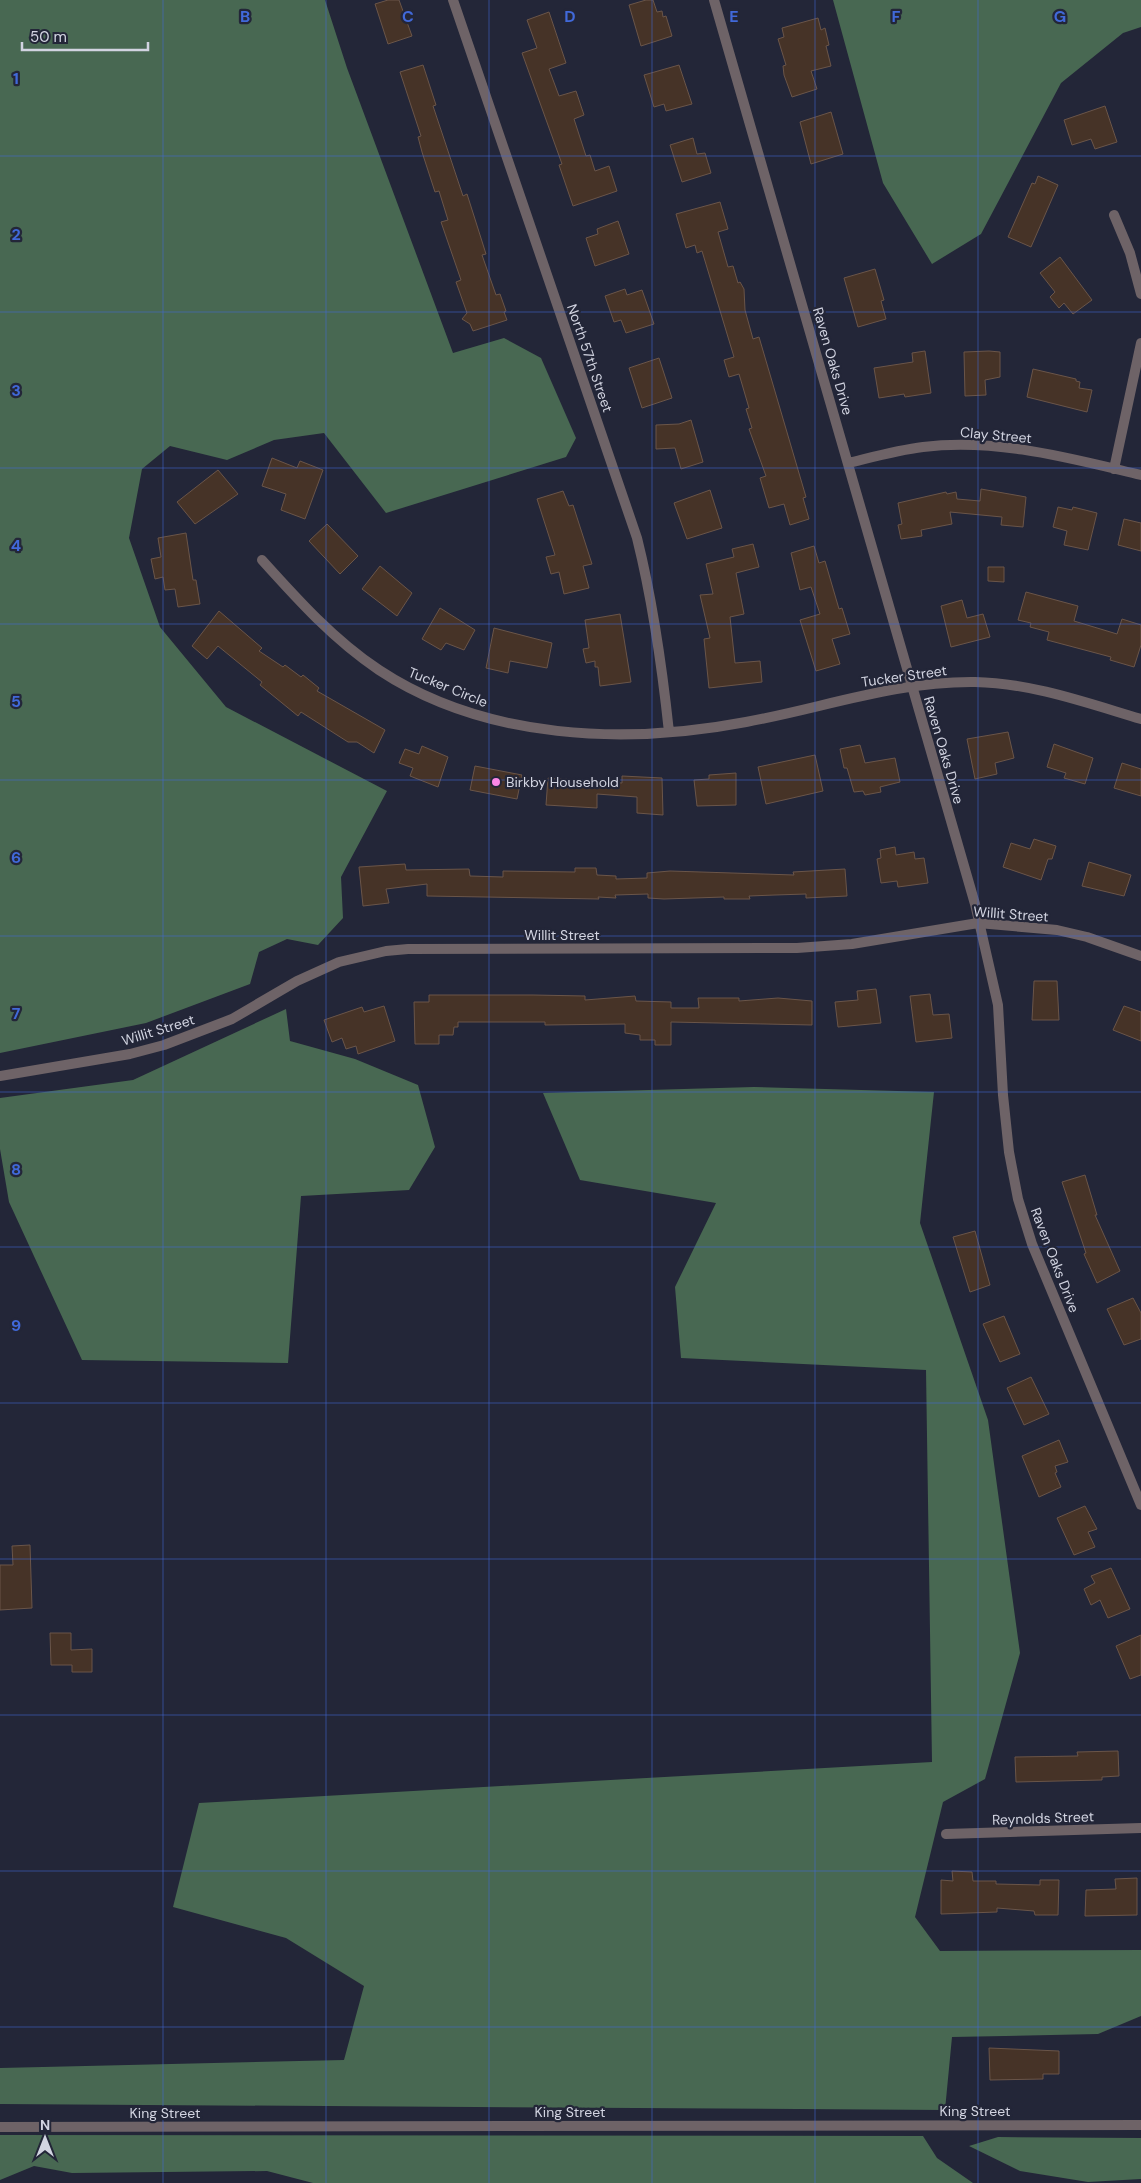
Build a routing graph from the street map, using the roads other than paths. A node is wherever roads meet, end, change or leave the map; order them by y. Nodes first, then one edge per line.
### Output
1 (453, 0) edge
2 (714, 0) edge
3 (1114, 215) dead end
4 (1141, 294) edge
5 (1141, 343) edge
6 (848, 462) junction
7 (1114, 469) junction
8 (1141, 475) edge
9 (262, 560) dead end
10 (911, 686) junction
11 (1141, 719) edge
12 (669, 732) junction
13 (978, 923) junction
14 (1141, 956) edge
15 (0, 1076) edge
16 (1141, 1505) edge
17 (1141, 1828) edge
18 (946, 1834) dead end
19 (1141, 2125) edge
20 (0, 2127) edge

1 - 12 street, North 57th Street
2 - 6 street, Raven Oaks Drive
3 - 4 street
5 - 7 street
6 - 7 street, Clay Street
6 - 10 street, Raven Oaks Drive
7 - 8 street, Clay Street
9 - 12 street, Tucker Circle
10 - 11 street, Tucker Street
10 - 12 street, Tucker Street
10 - 13 street, Raven Oaks Drive
13 - 14 street, Willit Street
13 - 15 street, Willit Street
13 - 16 street, Raven Oaks Drive
17 - 18 street, Reynolds Street
19 - 20 street, King Street

